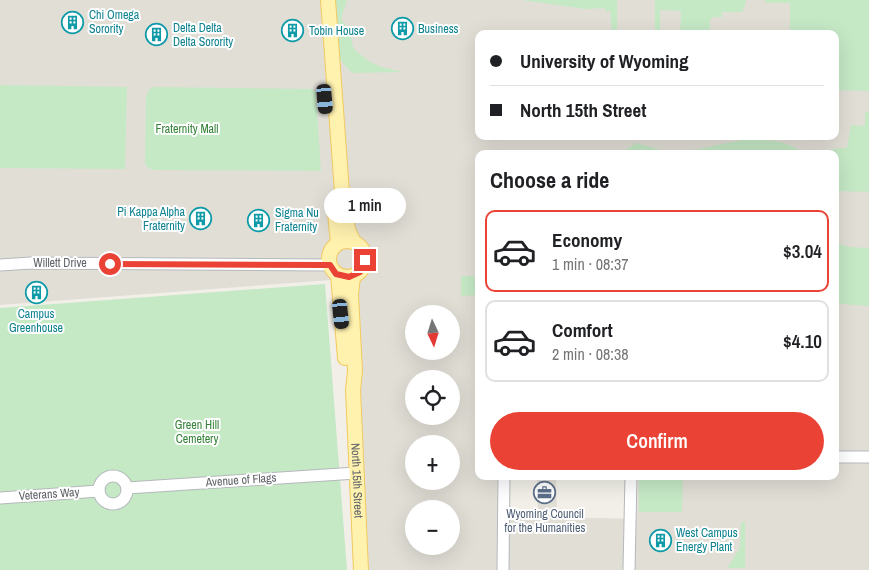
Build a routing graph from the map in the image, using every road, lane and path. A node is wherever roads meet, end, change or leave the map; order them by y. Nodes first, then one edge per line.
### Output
1 (318, 0) edge
2 (328, 0) edge
3 (328, 82) junction
4 (354, 242) junction
5 (338, 243) junction
6 (0, 265) edge
7 (334, 270) junction
8 (353, 276) junction
9 (352, 390) junction
10 (839, 457) edge
11 (869, 457) edge
12 (356, 472) junction
13 (504, 480) edge
14 (631, 480) edge
15 (127, 488) junction
16 (99, 491) junction
17 (0, 498) edge
18 (361, 570) edge
19 (504, 570) edge
20 (629, 570) edge

1 - 3 main road
2 - 3 main road
3 - 4 main road, North 15th Street
3 - 5 main road, North 15th Street
4 - 5 main road
4 - 8 main road, North 15th Street
5 - 7 main road, North 15th Street
6 - 7 street, Willett Drive
7 - 8 main road
7 - 9 main road, North 15th Street
8 - 9 main road, North 15th Street
9 - 12 main road, North 15th Street
10 - 11 street
12 - 15 street, Avenue of Flags
12 - 18 main road, North 15th Street
13 - 19 street
14 - 20 street
15 - 16 street
15 - 16 street
16 - 17 street, Veterans Way

